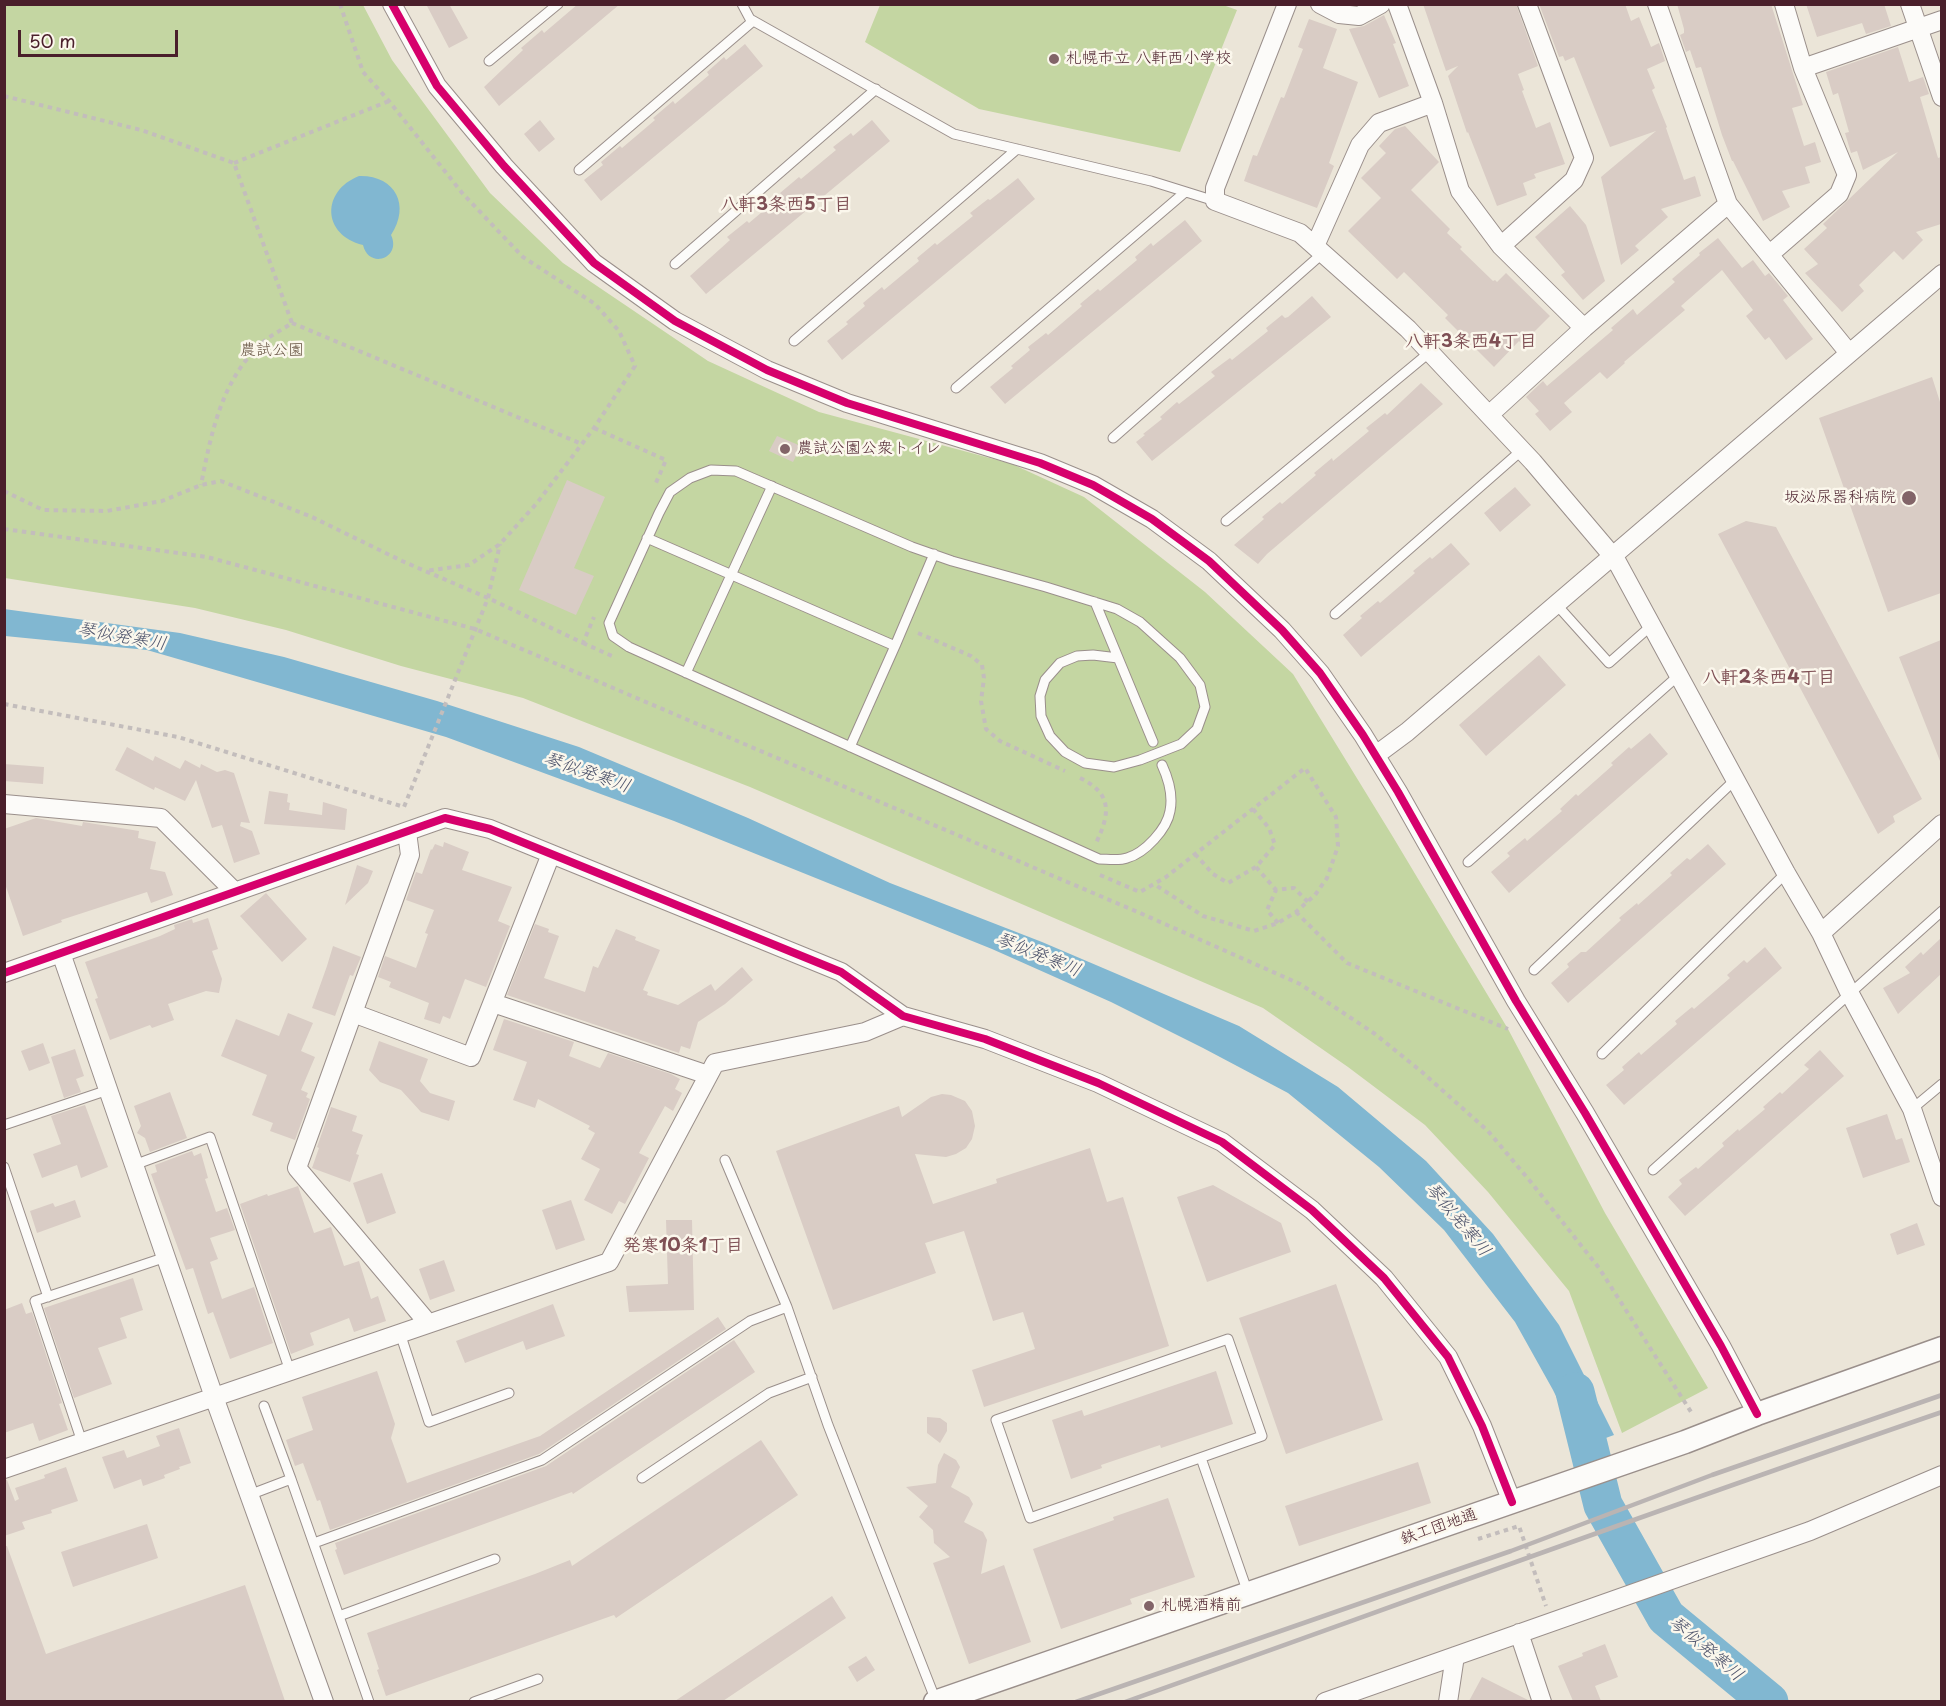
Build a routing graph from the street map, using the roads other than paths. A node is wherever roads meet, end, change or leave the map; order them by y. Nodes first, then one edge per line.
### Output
1 (392, 4) edge
2 (558, 4) edge
3 (742, 4) edge
4 (1287, 4) edge
5 (1320, 4) edge
6 (1381, 4) edge
7 (1397, 4) edge
8 (1527, 4) edge
9 (1657, 4) edge
10 (1784, 4) edge
11 (1911, 4) edge
12 (1941, 20) edge
13 (753, 21) junction
14 (1918, 28) junction
15 (489, 61) dead end
16 (1803, 68) junction
17 (876, 89) junction
18 (1941, 97) edge
19 (1433, 103) junction
20 (1017, 149) junction
21 (579, 170) dead end
22 (1184, 193) junction
23 (1215, 201) junction
24 (1728, 204) junction
25 (1501, 246) junction
26 (1319, 250) junction
27 (1770, 254) junction
28 (675, 264) dead end
29 (1941, 274) edge
30 (1584, 328) junction
31 (794, 341) dead end
32 (1430, 352) junction
33 (1849, 353) junction
34 (956, 388) dead end
35 (1489, 416) junction
36 (1113, 438) dead end
37 (1522, 450) junction
38 (772, 486) junction
39 (1226, 521) dead end
40 (647, 538) junction
41 (933, 554) junction
42 (1612, 555) junction
43 (731, 575) junction
44 (1095, 602) junction
45 (1556, 603) junction
46 (1335, 614) dead end
47 (1652, 625) junction
48 (895, 646) junction
49 (1118, 658) junction
50 (686, 673) junction
51 (1680, 675) junction
52 (1153, 742) dead end
53 (850, 747) junction
54 (1376, 755) junction
55 (1162, 765) dead end
56 (1736, 779) junction
57 (4, 804) edge
58 (1941, 824) edge
59 (407, 832) junction
60 (551, 854) junction
61 (1468, 862) dead end
62 (1786, 873) junction
63 (235, 892) junction
64 (1941, 911) edge
65 (1821, 933) junction
66 (61, 953) junction
67 (1534, 970) dead end
68 (4, 973) edge
69 (1850, 994) junction
70 (492, 1003) junction
71 (353, 1013) junction
72 (903, 1016) junction
73 (1602, 1053) dead end
74 (708, 1076) junction
75 (1941, 1083) edge
76 (108, 1090) junction
77 (1912, 1109) junction
78 (4, 1125) edge
79 (725, 1160) dead end
80 (134, 1165) junction
81 (4, 1167) edge
82 (1653, 1170) dead end
83 (1941, 1197) edge
84 (166, 1257) junction
85 (48, 1297) junction
86 (787, 1307) junction
87 (428, 1323) junction
88 (400, 1333) junction
89 (1941, 1348) edge
90 (290, 1371) junction
91 (812, 1377) junction
92 (509, 1392) dead end
93 (214, 1397) junction
94 (264, 1406) dead end
95 (1757, 1414) junction
96 (82, 1442) junction
97 (1201, 1458) junction
98 (4, 1469) edge
99 (1941, 1475) edge
100 (642, 1478) dead end
101 (291, 1479) junction
102 (249, 1495) junction
103 (1520, 1499) junction
104 (314, 1543) junction
105 (495, 1559) dead end
106 (1248, 1593) junction
107 (339, 1616) junction
108 (1519, 1634) junction
109 (1455, 1656) junction
110 (538, 1679) dead end
111 (324, 1701) edge
112 (369, 1701) edge
113 (474, 1701) edge
114 (935, 1701) edge
115 (1325, 1701) edge
116 (1448, 1701) edge
117 (1542, 1701) edge

1 - 54 street
2 - 15 lane
3 - 13 lane
4 - 23 street
5 - 6 street
7 - 19 street
8 - 25 street
9 - 24 street
10 - 16 street
11 - 14 street
12 - 14 street
13 - 17 lane
13 - 21 lane
14 - 16 street
14 - 18 street
16 - 27 street
17 - 20 lane
17 - 28 lane
19 - 25 street
19 - 26 street
20 - 22 lane
20 - 31 lane
22 - 23 lane
22 - 34 lane
23 - 26 street
24 - 27 street
24 - 30 street
25 - 30 street
26 - 32 street
26 - 36 lane
27 - 33 street
29 - 33 street
30 - 35 street
32 - 35 street
32 - 39 lane
33 - 42 street
35 - 37 street
37 - 42 street
37 - 46 lane
38 - 40 lane
38 - 41 lane
38 - 43 lane
40 - 43 lane
40 - 50 lane
41 - 44 lane
41 - 48 lane
42 - 45 street
42 - 47 street
43 - 48 lane
43 - 50 lane
44 - 49 lane
44 - 49 lane
45 - 47 lane
45 - 54 street
47 - 51 street
48 - 53 lane
49 - 52 lane
50 - 53 lane
51 - 56 street
51 - 61 lane
53 - 55 lane
54 - 95 street
56 - 62 street
56 - 67 lane
57 - 63 street
58 - 65 street
59 - 60 street
59 - 63 street
59 - 71 street
60 - 70 street
60 - 72 street
62 - 65 street
62 - 73 lane
63 - 66 street
64 - 69 lane
65 - 69 street
66 - 68 street
66 - 76 street
69 - 77 street
69 - 82 lane
70 - 71 street
70 - 74 street
71 - 87 street
72 - 74 street
72 - 103 street
74 - 87 street
75 - 77 lane
76 - 78 lane
76 - 80 street
77 - 83 street
79 - 86 lane
80 - 84 street
80 - 90 lane
81 - 85 lane
84 - 85 lane
84 - 93 street
85 - 96 lane
86 - 91 lane
86 - 104 lane
87 - 88 street
88 - 90 street
88 - 92 lane
89 - 95 street, 鉄工団地通
90 - 93 street
91 - 100 lane
91 - 114 lane
93 - 96 street
93 - 102 street
94 - 101 lane
95 - 103 street, 鉄工団地通
96 - 98 street
97 - 97 lane
97 - 106 lane
99 - 108 street
101 - 102 lane
101 - 104 lane
102 - 111 street
103 - 106 street, 鉄工団地通
104 - 107 lane
105 - 107 lane
106 - 114 street, 鉄工団地通
107 - 112 lane
108 - 109 street
108 - 117 street
109 - 115 street
109 - 116 street
110 - 113 lane

